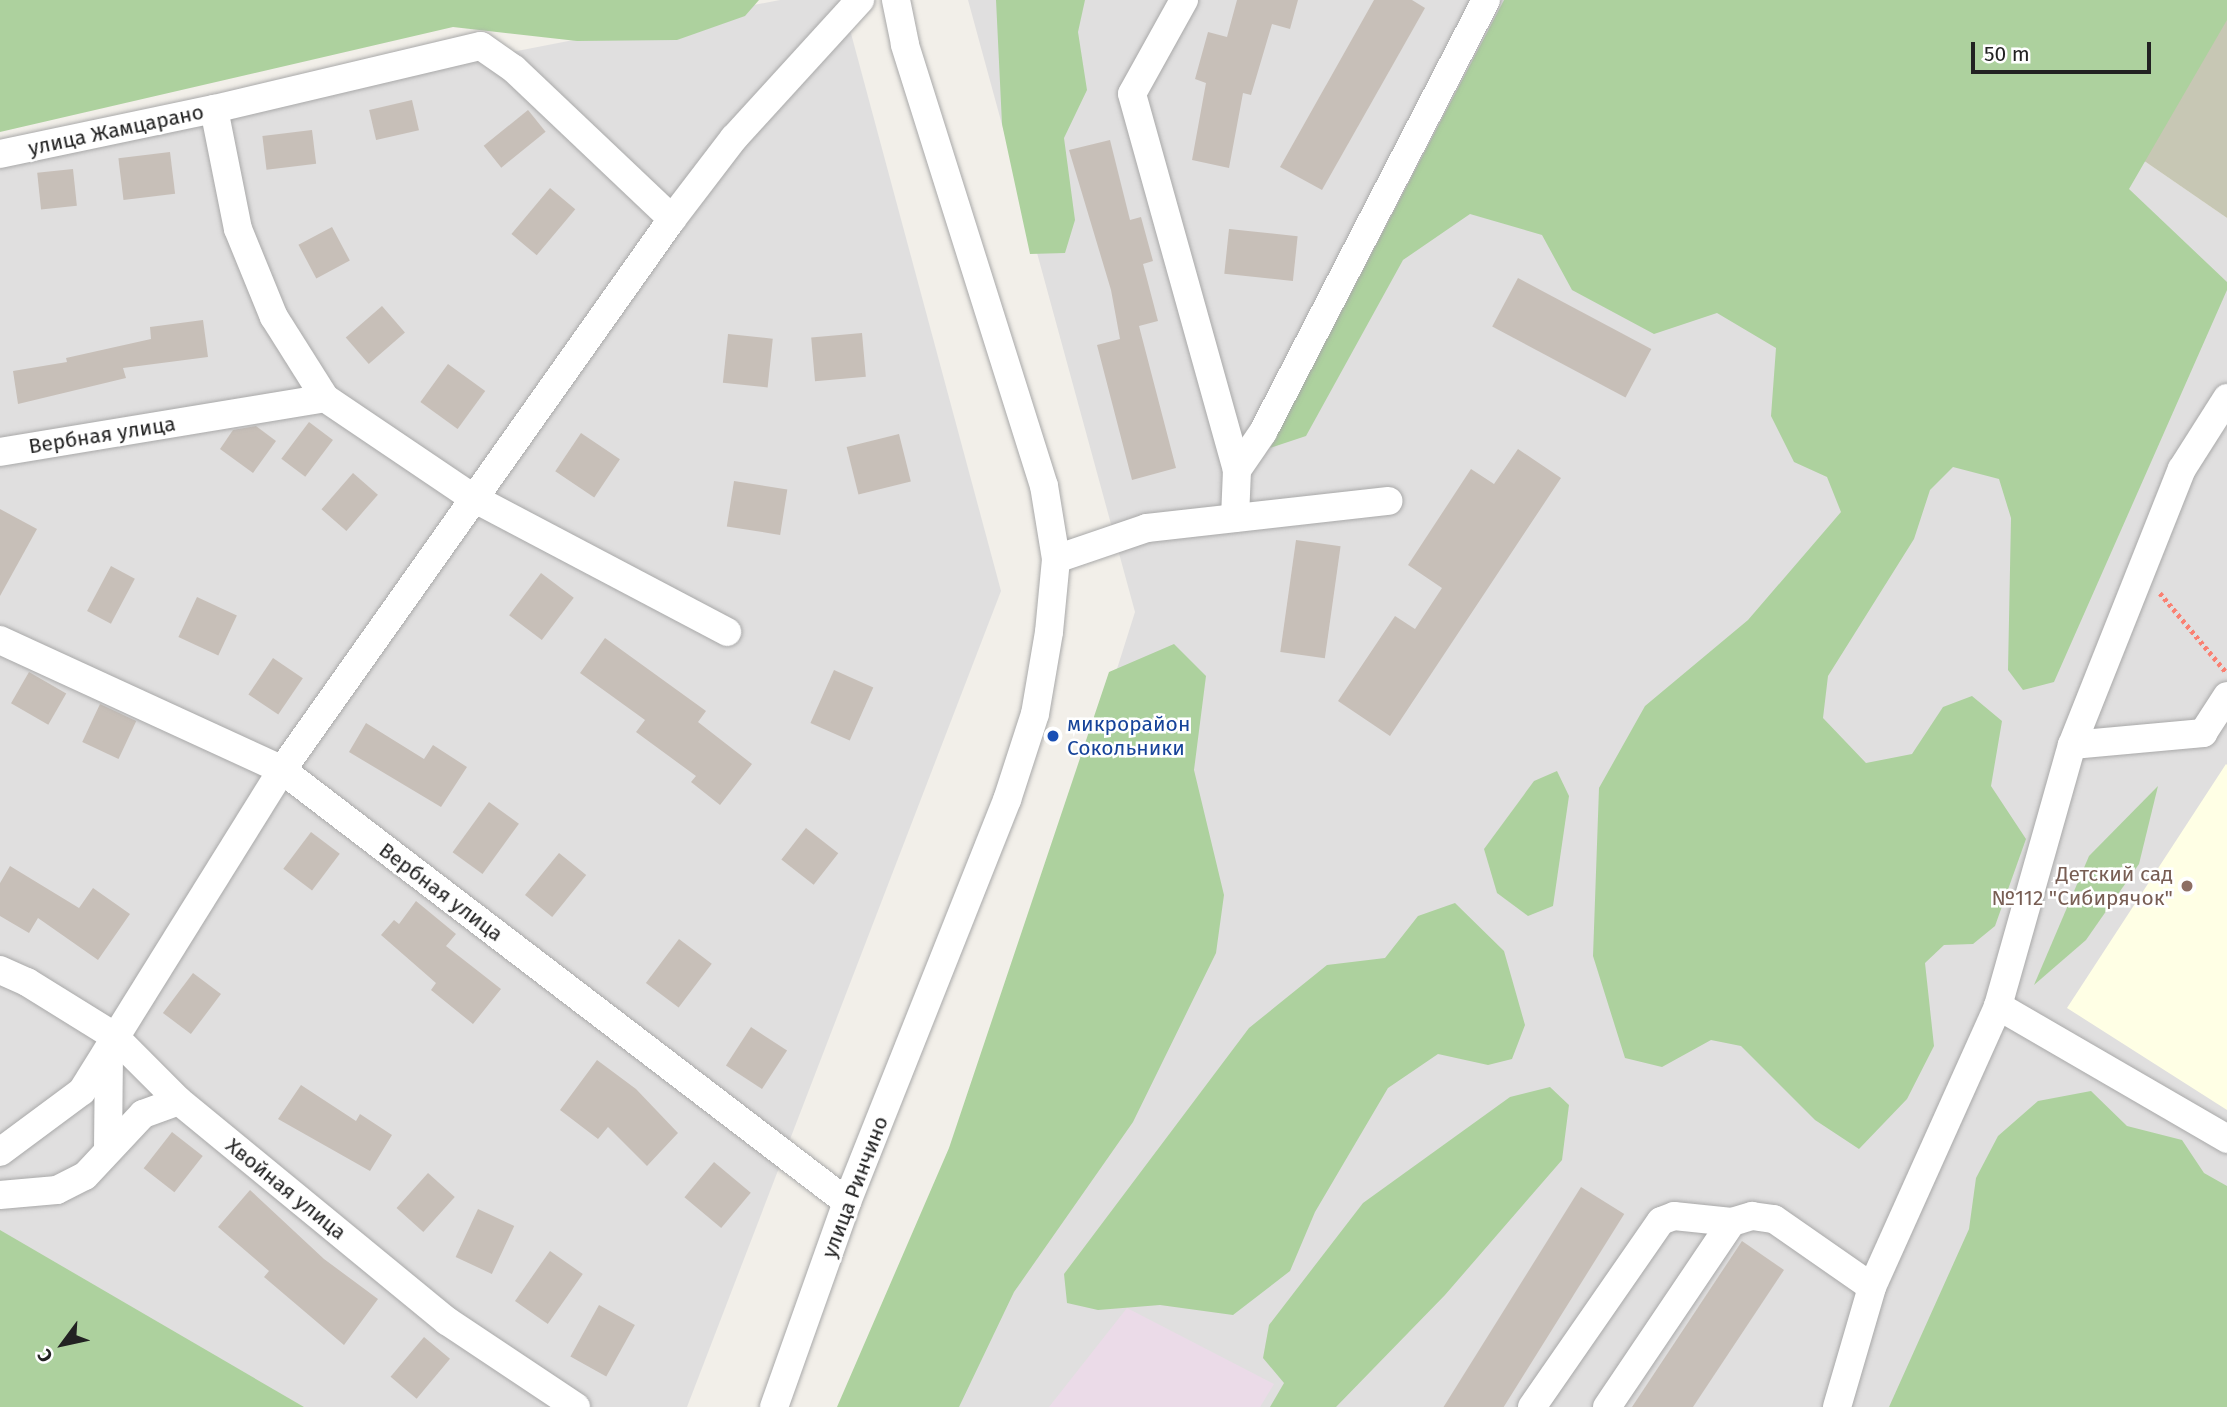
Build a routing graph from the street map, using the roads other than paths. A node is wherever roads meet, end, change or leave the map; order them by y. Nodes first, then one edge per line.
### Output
1 (860, 0) edge
2 (896, 0) edge
3 (1185, 0) edge
4 (1486, 0) edge
5 (214, 109) junction
6 (0, 153) edge
7 (672, 219) junction
8 (325, 398) junction
9 (2227, 398) edge
10 (0, 452) edge
11 (1237, 470) junction
12 (475, 499) junction
13 (1388, 501) dead end
14 (1235, 518) junction
15 (1056, 559) junction
16 (727, 632) dead end
17 (0, 640) edge
18 (2227, 696) edge
19 (2072, 746) junction
20 (282, 770) junction
21 (0, 970) edge
22 (1998, 1006) junction
23 (112, 1041) junction
24 (135, 1058) junction
25 (179, 1101) junction
26 (109, 1108) junction
27 (2227, 1139) edge
28 (108, 1148) junction
29 (0, 1153) edge
30 (0, 1195) edge
31 (847, 1202) junction
32 (1732, 1222) junction
33 (1871, 1287) junction
34 (576, 1407) edge
35 (774, 1407) edge
36 (1532, 1407) edge
37 (1607, 1407) edge
38 (1837, 1407) edge

1 - 7 street
2 - 15 street, улица Ринчино
3 - 11 street
4 - 11 street
5 - 6 street, улица Жамцарано
5 - 7 street
5 - 8 street, улица Жамцарано
7 - 12 street
8 - 10 street, Вербная улица
8 - 12 street
9 - 19 street
11 - 14 street
12 - 16 street
12 - 20 street
13 - 14 street
14 - 15 street
15 - 31 street, улица Ринчино
17 - 20 street, Вербная улица
18 - 19 street
19 - 22 street
20 - 23 street
20 - 31 street, Вербная улица
21 - 23 street, Хвойная улица
22 - 27 street
22 - 33 street
23 - 24 street, Хвойная улица
23 - 26 street
23 - 29 street
24 - 25 street, Хвойная улица
24 - 26 street
25 - 28 street
25 - 34 street, Хвойная улица
26 - 28 street
28 - 30 street
31 - 35 street, улица Ринчино
32 - 33 street
32 - 36 street
32 - 37 street
33 - 38 street

